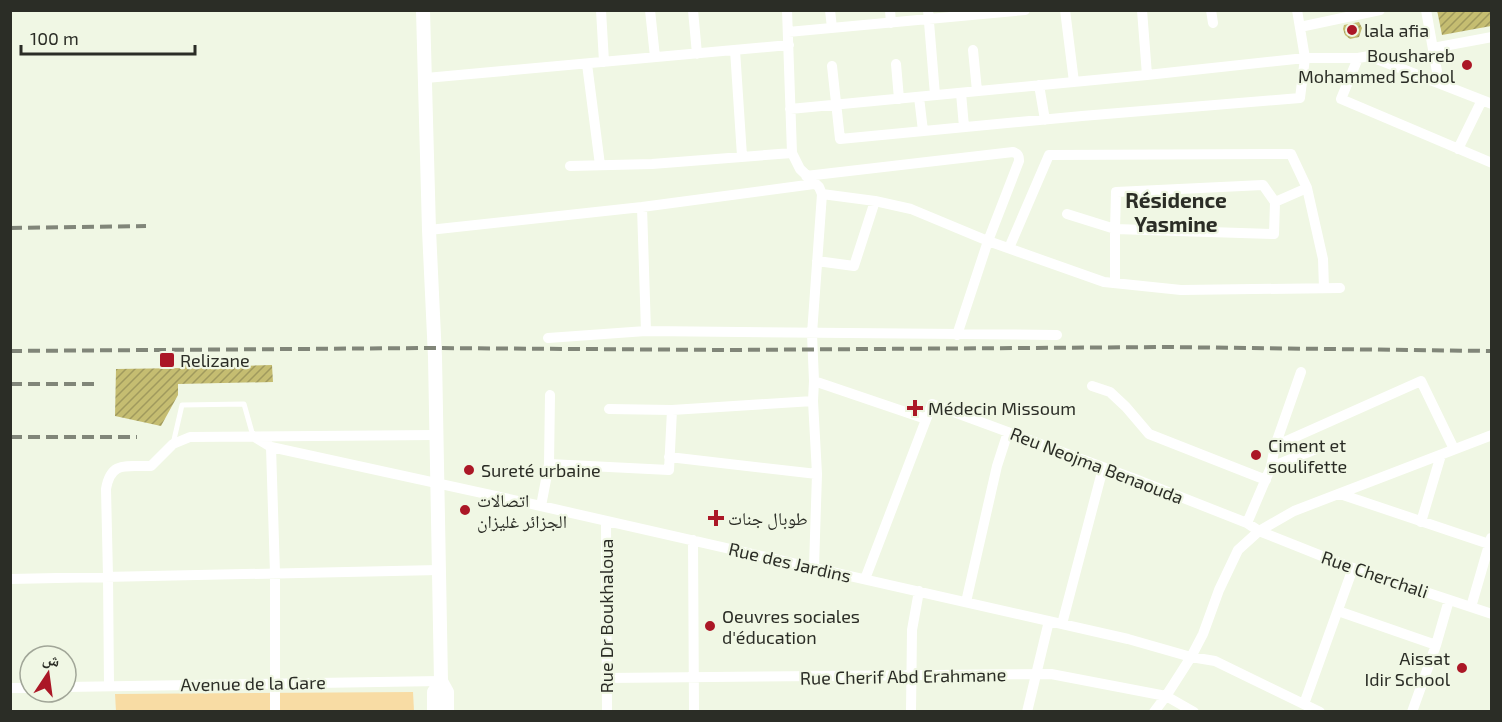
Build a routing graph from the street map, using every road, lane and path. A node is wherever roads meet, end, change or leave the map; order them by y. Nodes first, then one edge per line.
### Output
1 (423, 10) edge
2 (602, 10) edge
3 (650, 10) edge
4 (693, 10) edge
5 (787, 10) edge
6 (830, 10) edge
7 (890, 10) edge
8 (1025, 10) edge
9 (1065, 10) edge
10 (1142, 10) edge
11 (1212, 10) edge
12 (1297, 10) edge
13 (1380, 10) edge
14 (1426, 10) edge
15 (964, 13) edge
16 (929, 15) edge
17 (891, 23) junction
18 (1213, 23) dead end
19 (1300, 27) junction
20 (832, 28) junction
21 (788, 32) junction
22 (1491, 37) edge
23 (789, 45) junction
24 (1432, 48) junction
25 (735, 50) junction
26 (973, 50) dead end
27 (697, 54) junction
28 (655, 57) junction
29 (1305, 58) junction
30 (1358, 58) junction
31 (604, 62) junction
32 (587, 64) junction
33 (896, 64) dead end
34 (832, 66) dead end
35 (1147, 75) junction
36 (426, 78) junction
37 (1074, 82) junction
38 (1439, 83) junction
39 (1039, 85) junction
40 (977, 91) junction
41 (961, 93) junction
42 (935, 95) junction
43 (919, 97) junction
44 (899, 99) junction
45 (1487, 102) edge
46 (836, 105) junction
47 (790, 109) junction
48 (1044, 120) junction
49 (964, 127) junction
50 (923, 131) junction
51 (1458, 149) junction
52 (792, 153) junction
53 (742, 156) junction
54 (1491, 163) edge
55 (600, 165) junction
56 (570, 166) dead end
57 (810, 180) junction
58 (1307, 189) junction
59 (822, 194) junction
60 (875, 201) junction
61 (1275, 202) junction
62 (642, 207) junction
63 (1067, 214) dead end
64 (429, 230) junction
65 (1115, 230) junction
66 (988, 241) junction
67 (1009, 248) junction
68 (817, 261) junction
69 (1115, 283) junction
70 (1323, 288) junction
71 (1340, 288) dead end
72 (646, 331) junction
73 (812, 334) junction
74 (957, 335) junction
75 (1057, 336) dead end
76 (548, 338) dead end
77 (1301, 372) dead end
78 (814, 381) junction
79 (1092, 386) dead end
80 (550, 395) dead end
81 (813, 401) junction
82 (609, 409) dead end
83 (672, 410) junction
84 (926, 418) junction
85 (1008, 432) junction
86 (436, 435) junction
87 (1491, 435) edge
88 (254, 436) junction
89 (173, 444) junction
90 (1275, 446) junction
91 (271, 447) junction
92 (1316, 449) dead end
93 (1454, 449) junction
94 (1441, 454) junction
95 (669, 457) junction
96 (549, 464) junction
97 (1103, 468) junction
98 (1271, 468) junction
99 (817, 474) junction
100 (1266, 480) junction
101 (437, 483) junction
102 (1340, 494) junction
103 (541, 506) junction
104 (606, 521) junction
105 (1421, 522) junction
106 (1247, 523) junction
107 (1259, 531) junction
108 (693, 540) junction
109 (1491, 542) edge
110 (814, 567) junction
111 (1353, 568) junction
112 (439, 570) junction
113 (275, 573) junction
114 (108, 576) junction
115 (10, 579) edge
116 (865, 579) junction
117 (919, 591) junction
118 (1449, 600) junction
119 (966, 602) junction
120 (1471, 607) junction
121 (1338, 611) junction
122 (1491, 614) edge
123 (1049, 621) junction
124 (1062, 624) junction
125 (1436, 645) junction
126 (1191, 657) junction
127 (1037, 674) junction
128 (911, 676) junction
129 (607, 678) junction
130 (694, 678) junction
131 (441, 681) junction
132 (276, 683) junction
133 (109, 685) junction
134 (78, 686) edge
135 (1166, 696) junction
136 (1305, 704) junction
137 (275, 711) edge
138 (434, 711) edge
139 (447, 711) edge
140 (607, 711) edge
141 (694, 711) edge
142 (911, 711) edge
143 (1027, 711) edge
144 (1154, 711) edge
145 (1194, 711) edge
146 (1320, 711) edge
147 (1412, 711) edge

1 - 36 street
2 - 31 street
3 - 28 street
4 - 27 street
5 - 21 street
6 - 20 street
7 - 17 street
8 - 15 street
9 - 37 street
10 - 35 street
11 - 18 street
12 - 19 street
13 - 19 street
14 - 24 street
15 - 16 street
16 - 17 street
16 - 42 street
17 - 20 street
19 - 29 street
20 - 21 street
21 - 23 street
22 - 24 street
23 - 25 street
23 - 47 street
24 - 38 street
25 - 27 street
25 - 53 street
26 - 40 street
27 - 28 street
28 - 31 street
29 - 30 street
29 - 35 street
29 - 48 street
30 - 38 street
30 - 51 street
31 - 32 street
32 - 36 street
32 - 55 street
33 - 44 street
34 - 46 street
35 - 37 street
36 - 64 street
37 - 39 street
38 - 45 street
39 - 40 street
39 - 48 street
40 - 41 street
41 - 42 street
41 - 49 street
42 - 43 street
43 - 44 street
43 - 50 street
44 - 46 street
45 - 51 street
46 - 47 street
46 - 50 street
47 - 52 street
48 - 49 street
49 - 50 street
51 - 54 street
52 - 53 street
52 - 57 street
53 - 55 street
55 - 56 street
57 - 59 street
57 - 62 street
57 - 66 street
58 - 61 street
58 - 67 street
58 - 70 street
59 - 60 street
59 - 68 street
60 - 66 street
60 - 68 street
61 - 65 street
61 - 65 street
62 - 64 street
62 - 72 street
63 - 65 street
64 - 86 street
65 - 69 street
66 - 67 street
66 - 74 street
67 - 69 street
68 - 73 street
69 - 70 street
70 - 71 street
72 - 73 street
72 - 76 street
73 - 74 street
73 - 78 street
74 - 75 street
77 - 90 street
78 - 81 street
78 - 84 street
79 - 100 street
80 - 96 street
81 - 83 street
81 - 99 street
82 - 83 street
83 - 95 street
84 - 85 street, Reu Neojma Benaouda
84 - 116 street
85 - 97 street, Reu Neojma Benaouda
85 - 119 street
86 - 88 street
86 - 101 street
87 - 93 street
88 - 89 street
88 - 89 lane
88 - 91 street, Rue des Jardins
89 - 114 street
90 - 93 street
90 - 98 street
91 - 101 street, Rue des Jardins
91 - 113 street
92 - 98 street
93 - 94 street
94 - 102 street
94 - 105 street
95 - 96 street
95 - 99 street
96 - 103 street
97 - 106 street, Reu Neojma Benaouda
97 - 124 street
98 - 100 street
99 - 110 street
100 - 106 street
101 - 103 street, Rue des Jardins
101 - 112 street
102 - 105 street
102 - 107 street
103 - 104 street, Rue des Jardins
104 - 108 street, Rue des Jardins
104 - 129 street, Rue Dr Boukhaloua
105 - 109 street
106 - 107 street, Reu Neojma Benaouda
107 - 111 street, Rue Cherchali
107 - 126 street
108 - 110 street, Rue des Jardins
108 - 130 street
109 - 120 street
110 - 116 street, Rue des Jardins
111 - 118 street, Rue Cherchali
111 - 121 street
112 - 113 street
112 - 131 street
113 - 114 street
113 - 132 street
114 - 115 street
114 - 133 street
116 - 117 street, Rue des Jardins
117 - 119 street, Rue des Jardins
117 - 128 street
118 - 120 street, Rue Cherchali
118 - 125 street
119 - 123 street, Rue des Jardins
120 - 122 street, Rue Cherchali
121 - 125 street
121 - 136 street
123 - 124 street, Rue des Jardins
123 - 127 street
124 - 126 street, Rue des Jardins
125 - 147 street
126 - 135 street
126 - 136 street, Rue des Jardins
127 - 128 street, Rue Cherif Abd Erahmane
127 - 135 street, Rue Cherif Abd Erahmane
127 - 143 street
128 - 130 street, Rue Cherif Abd Erahmane
128 - 142 street
129 - 130 street, Rue Cherif Abd Erahmane
129 - 140 street, Rue Dr Boukhaloua
130 - 141 street
131 - 132 street, Avenue de la Gare
131 - 138 street
131 - 139 street
132 - 133 street, Avenue de la Gare
132 - 137 street
133 - 134 street, Avenue de la Gare
135 - 144 street
135 - 145 street, Rue Cherif Abd Erahmane
136 - 146 street, Rue des Jardins

